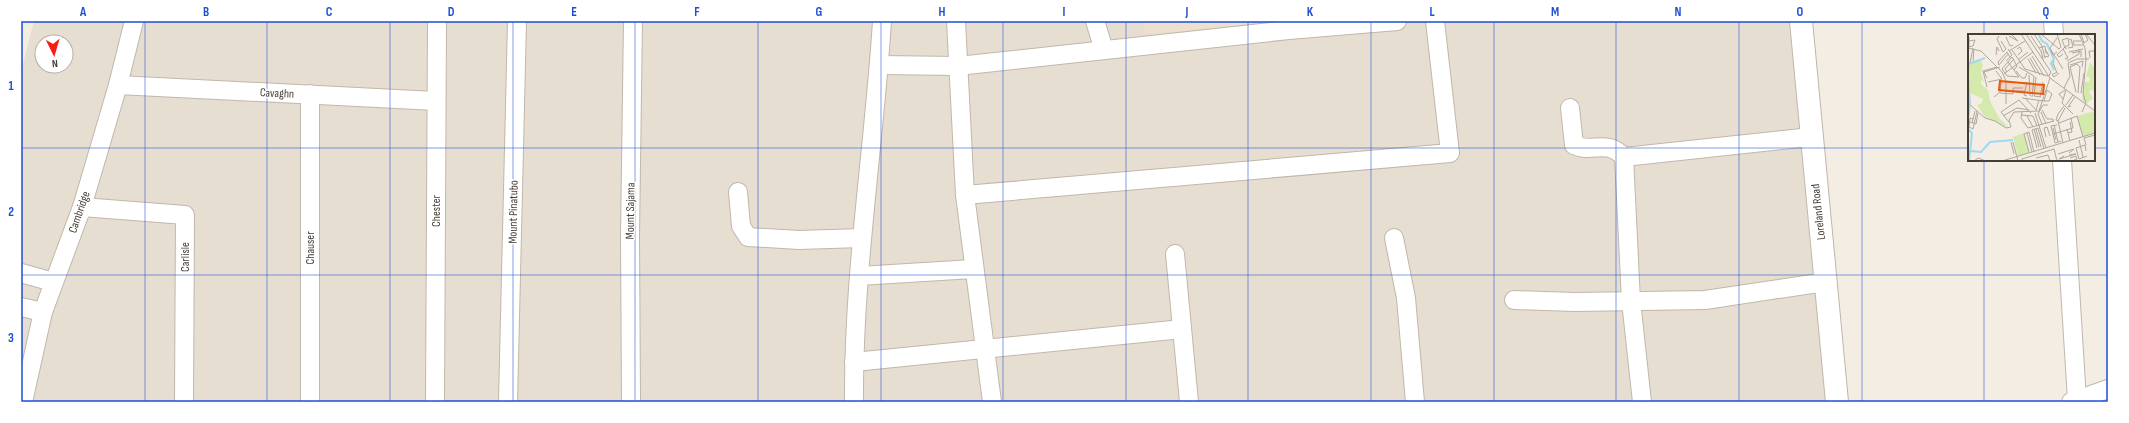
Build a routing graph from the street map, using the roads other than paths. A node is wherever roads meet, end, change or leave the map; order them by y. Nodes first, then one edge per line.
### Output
1 (134, 21) edge
2 (437, 21) edge
3 (517, 21) edge
4 (633, 21) edge
5 (882, 21) edge
6 (956, 21) edge
7 (1095, 21) edge
8 (1397, 21) edge
9 (1435, 21) edge
10 (1801, 21) edge
11 (2053, 21) edge
12 (1289, 26) edge
13 (2054, 34) edge
14 (1104, 50) junction
15 (879, 65) junction
16 (958, 66) junction
17 (118, 86) junction
18 (310, 94) junction
19 (436, 100) junction
20 (1570, 108) dead end
21 (1811, 137) junction
22 (1624, 157) junction
23 (2062, 161) edge
24 (738, 192) dead end
25 (965, 195) junction
26 (82, 207) junction
27 (862, 238) junction
28 (1394, 238) dead end
29 (1175, 254) dead end
30 (973, 269) junction
31 (21, 273) edge
32 (859, 276) junction
33 (53, 282) junction
34 (1825, 282) junction
35 (1514, 300) dead end
36 (1631, 301) junction
37 (21, 307) edge
38 (42, 312) junction
39 (1182, 330) junction
40 (984, 349) junction
41 (854, 362) junction
42 (2108, 389) edge
43 (2074, 401) edge
44 (23, 402) edge
45 (184, 402) edge
46 (310, 402) edge
47 (435, 402) edge
48 (508, 402) edge
49 (631, 402) edge
50 (854, 402) edge
51 (992, 402) edge
52 (1189, 402) edge
53 (1415, 402) edge
54 (1642, 402) edge
55 (1836, 402) edge

1 - 17 street, Cambridge
2 - 19 street, Chester
3 - 48 street, Mount Pinatubo
4 - 49 street, Mount Sajama
5 - 15 street
6 - 16 street
7 - 14 street
8 - 12 street
9 - 25 street
10 - 21 street, Loreland Road
11 - 13 street
12 - 14 street
14 - 16 street
15 - 16 street
15 - 27 street
16 - 25 street
17 - 18 street, Cavaghn
17 - 26 street, Cambridge
18 - 19 street, Cavaghn
18 - 46 street, Chauser
19 - 47 street, Chester
20 - 22 street
21 - 22 street
21 - 34 street, Loreland Road
22 - 36 street
23 - 43 street
24 - 27 street
25 - 30 street
26 - 33 street, Cambridge
26 - 45 street, Carlisle
27 - 32 street
28 - 53 street
29 - 39 street
30 - 32 street
30 - 40 street
31 - 33 street
32 - 41 street
33 - 38 street, Cambridge
34 - 36 street
34 - 55 street, Loreland Road
35 - 36 street
36 - 54 street
37 - 38 street
38 - 44 street, Cambridge
39 - 40 street
39 - 52 street
40 - 41 street
40 - 51 street
41 - 50 street
42 - 43 street

